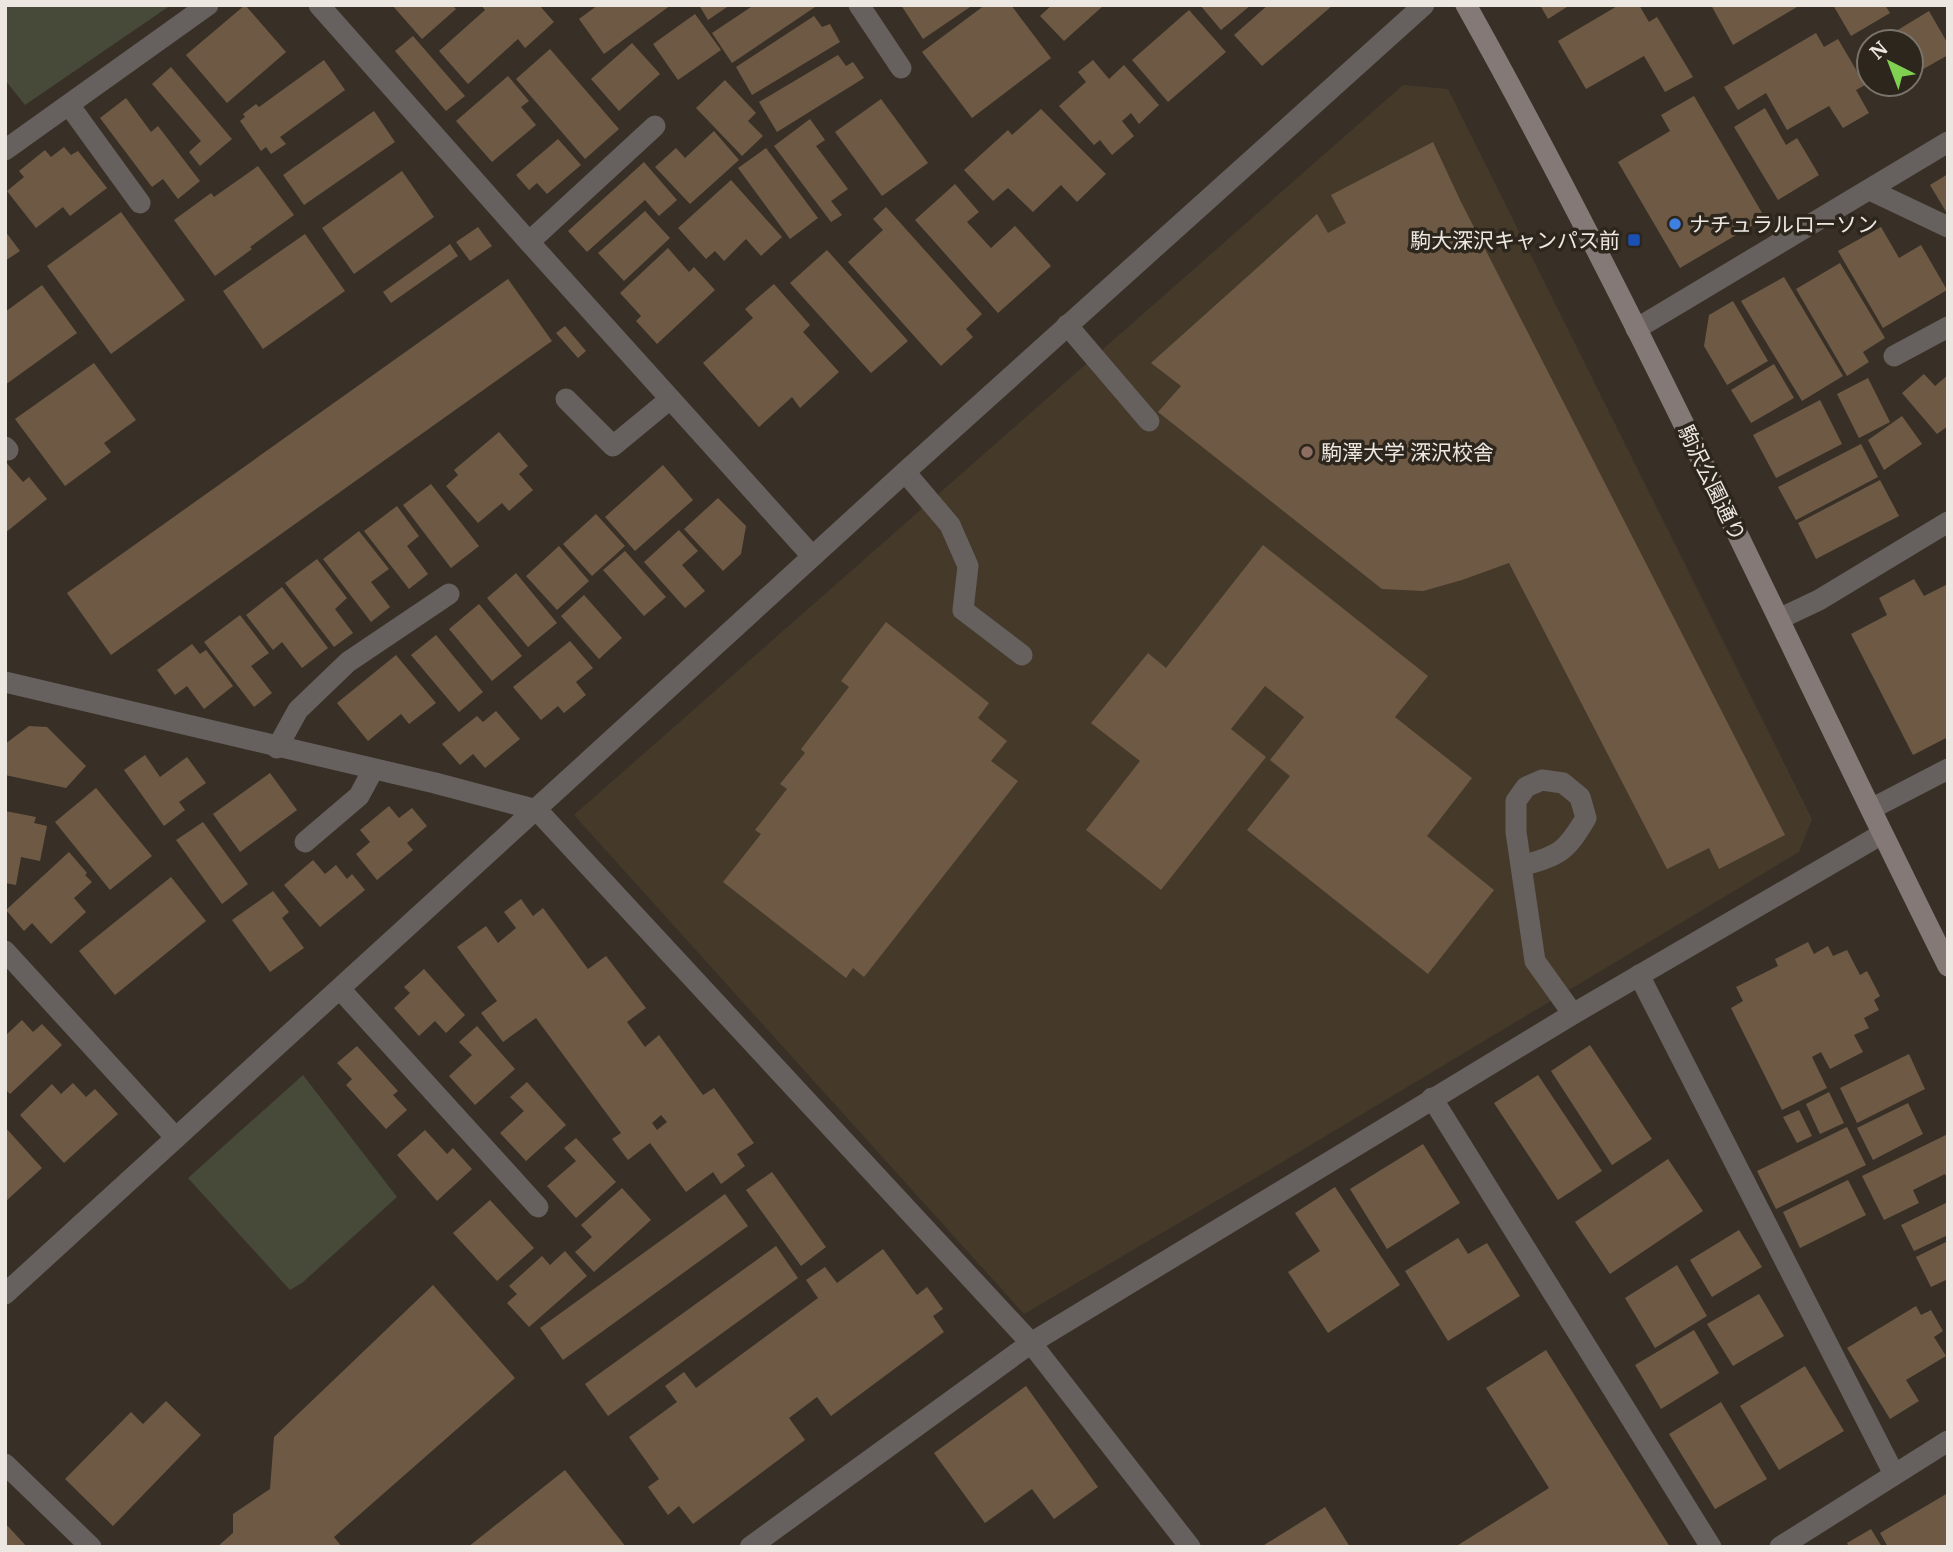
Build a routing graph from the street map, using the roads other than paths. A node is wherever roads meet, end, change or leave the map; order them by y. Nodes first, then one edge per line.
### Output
1 (208, 5) edge
2 (319, 5) edge
3 (859, 5) edge
4 (1424, 5) edge
5 (1466, 5) edge
6 (901, 68) dead end
7 (69, 105) junction
8 (655, 126) dead end
9 (1948, 142) edge
10 (5, 150) edge
11 (1870, 190) junction
12 (139, 203) dead end
13 (1948, 227) edge
14 (528, 242) junction
15 (1067, 325) junction
16 (1948, 327) edge
17 (1636, 329) junction
18 (1894, 356) dead end
19 (566, 399) dead end
20 (670, 399) junction
21 (1149, 421) dead end
22 (905, 472) junction
23 (1948, 522) edge
24 (813, 556) junction
25 (449, 594) dead end
26 (1779, 619) junction
27 (1022, 654) dead end
28 (5, 682) edge
29 (277, 748) junction
30 (1948, 769) edge
31 (373, 770) junction
32 (1871, 809) junction
33 (537, 810) junction
34 (1882, 834) junction
35 (304, 842) dead end
36 (1522, 866) dead end
37 (5, 951) edge
38 (1948, 966) edge
39 (1639, 975) junction
40 (340, 989) junction
41 (1573, 1014) junction
42 (1432, 1098) junction
43 (176, 1138) junction
44 (538, 1207) dead end
45 (5, 1294) edge
46 (1031, 1343) junction
47 (1948, 1441) edge
48 (5, 1464) edge
49 (1894, 1474) junction
50 (91, 1547) edge
51 (750, 1547) edge
52 (1190, 1547) edge
53 (1711, 1547) edge
54 (1780, 1547) edge

1 - 7 street
2 - 14 street
3 - 6 street
4 - 15 street
5 - 17 street, 駒沢公園通り
7 - 10 street
7 - 12 street
8 - 14 street
9 - 11 street
11 - 13 street
11 - 17 street
14 - 20 street
15 - 21 street
15 - 22 street
16 - 18 street
17 - 26 street, 駒沢公園通り
19 - 20 street
20 - 24 street
22 - 24 street
22 - 27 street
23 - 26 street
24 - 33 street
25 - 29 street
26 - 32 street, 駒沢公園通り
28 - 29 street
29 - 31 street
30 - 32 street
31 - 33 street
31 - 35 street
32 - 34 street, 駒沢公園通り
33 - 40 street
33 - 46 street
34 - 38 street, 駒沢公園通り
34 - 39 street
36 - 41 street
37 - 43 street
39 - 41 street
39 - 49 street
40 - 43 street
40 - 44 street
41 - 42 street
42 - 46 street
42 - 53 street
43 - 45 street
46 - 51 street
46 - 52 street
47 - 49 street
48 - 50 street
49 - 54 street

